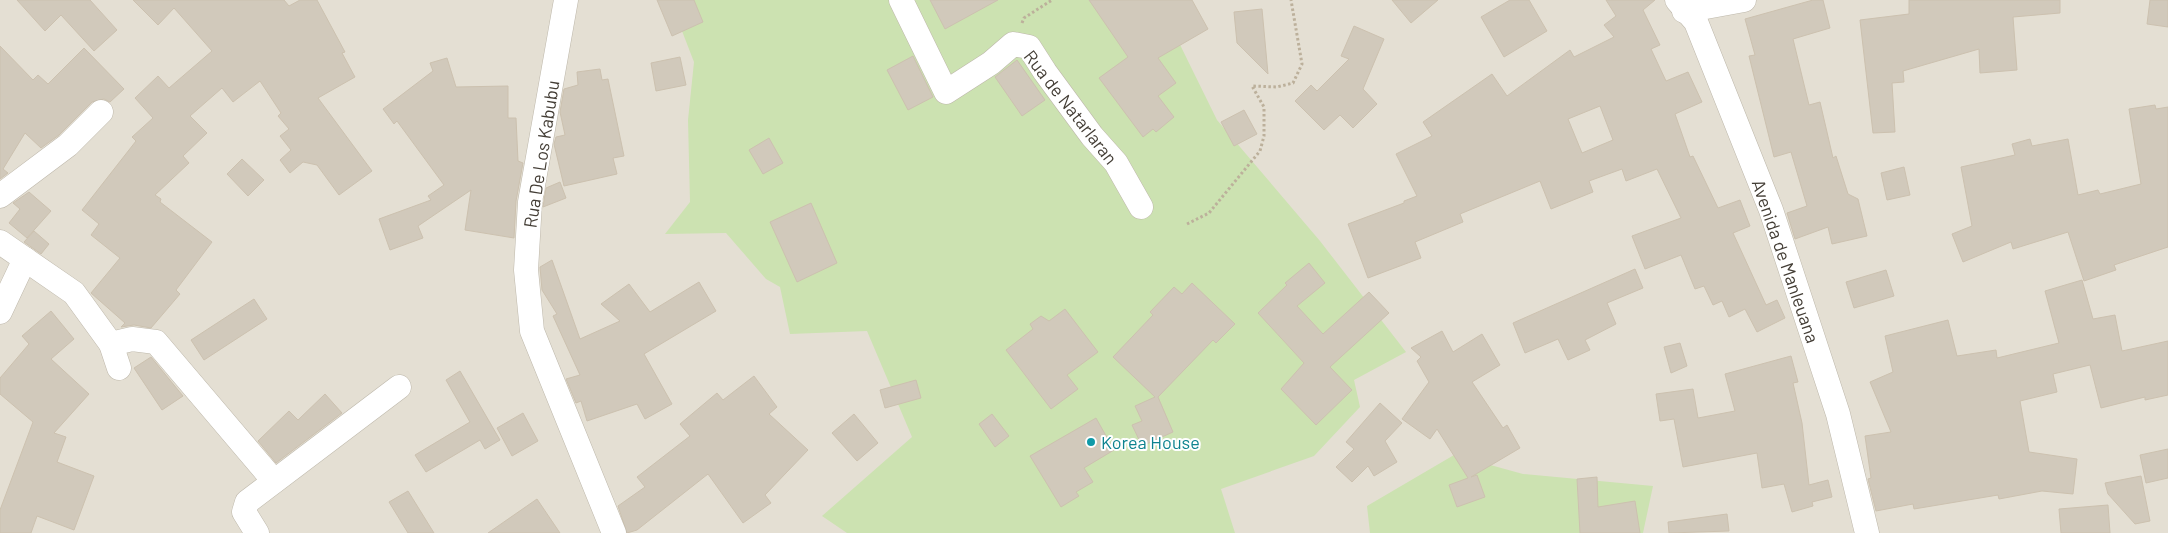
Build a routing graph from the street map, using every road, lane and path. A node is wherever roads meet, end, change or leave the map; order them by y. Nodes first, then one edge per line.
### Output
1 (566, 0) edge
2 (901, 0) edge
3 (1052, 0) edge
4 (1291, 0) edge
5 (1744, 0) edge
6 (1681, 5) edge
7 (1021, 26) dead end
8 (101, 112) dead end
9 (0, 196) edge
10 (1141, 207) dead end
11 (1187, 224) dead end
12 (0, 242) edge
13 (25, 259) junction
14 (0, 312) edge
15 (111, 344) junction
16 (119, 368) dead end
17 (399, 387) dead end
18 (274, 481) junction
19 (257, 533) edge
20 (614, 533) edge
21 (1867, 533) edge

1 - 20 street, Rua De Los Kabubu
2 - 10 street, Rua de Natarlaran
3 - 7 path
4 - 11 path
5 - 6 street
6 - 21 street, Avenida de Manleuana
8 - 9 street
12 - 13 street
13 - 14 street
13 - 15 street
15 - 16 street
15 - 18 street
17 - 18 street
18 - 19 street

